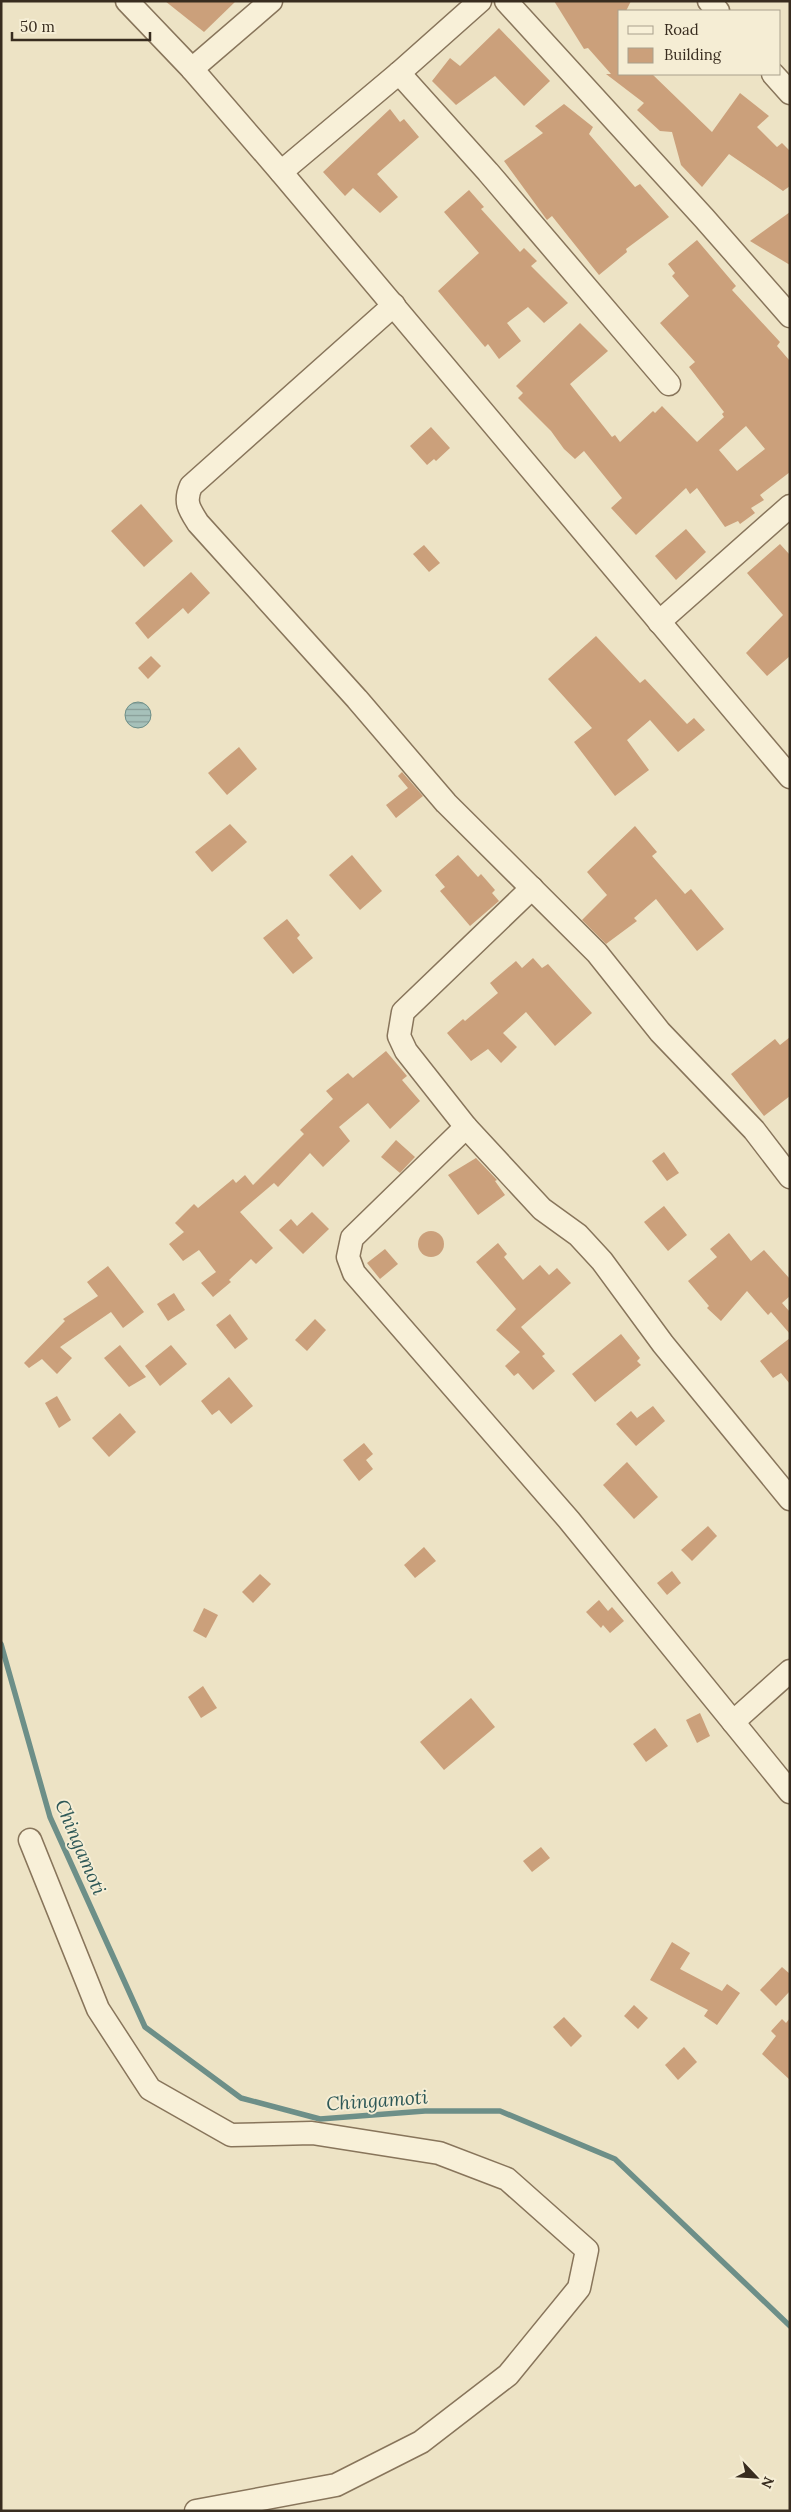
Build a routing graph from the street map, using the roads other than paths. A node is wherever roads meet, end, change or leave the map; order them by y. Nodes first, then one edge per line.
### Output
1 (127, 1) edge
2 (271, 1) edge
3 (480, 1) edge
4 (506, 1) edge
5 (192, 69) junction
6 (399, 73) junction
7 (774, 75) edge
8 (790, 93) edge
9 (281, 172) junction
10 (394, 305) junction
11 (790, 316) edge
12 (669, 384) dead end
13 (790, 507) edge
14 (659, 622) junction
15 (790, 777) edge
16 (532, 888) junction
17 (466, 1126) junction
18 (790, 1177) edge
19 (790, 1499) edge
20 (790, 1670) edge
21 (733, 1722) junction
22 (790, 1792) edge
23 (30, 1840) dead end
24 (196, 2511) edge

1 - 5 street
2 - 5 street
3 - 6 street
4 - 11 street
5 - 9 street
6 - 9 street
6 - 12 street
7 - 8 street
9 - 10 street
10 - 14 street
10 - 16 street
13 - 14 street
14 - 15 street
16 - 17 street
16 - 18 street
17 - 19 street
17 - 21 street
20 - 21 street
21 - 22 street
23 - 24 street

